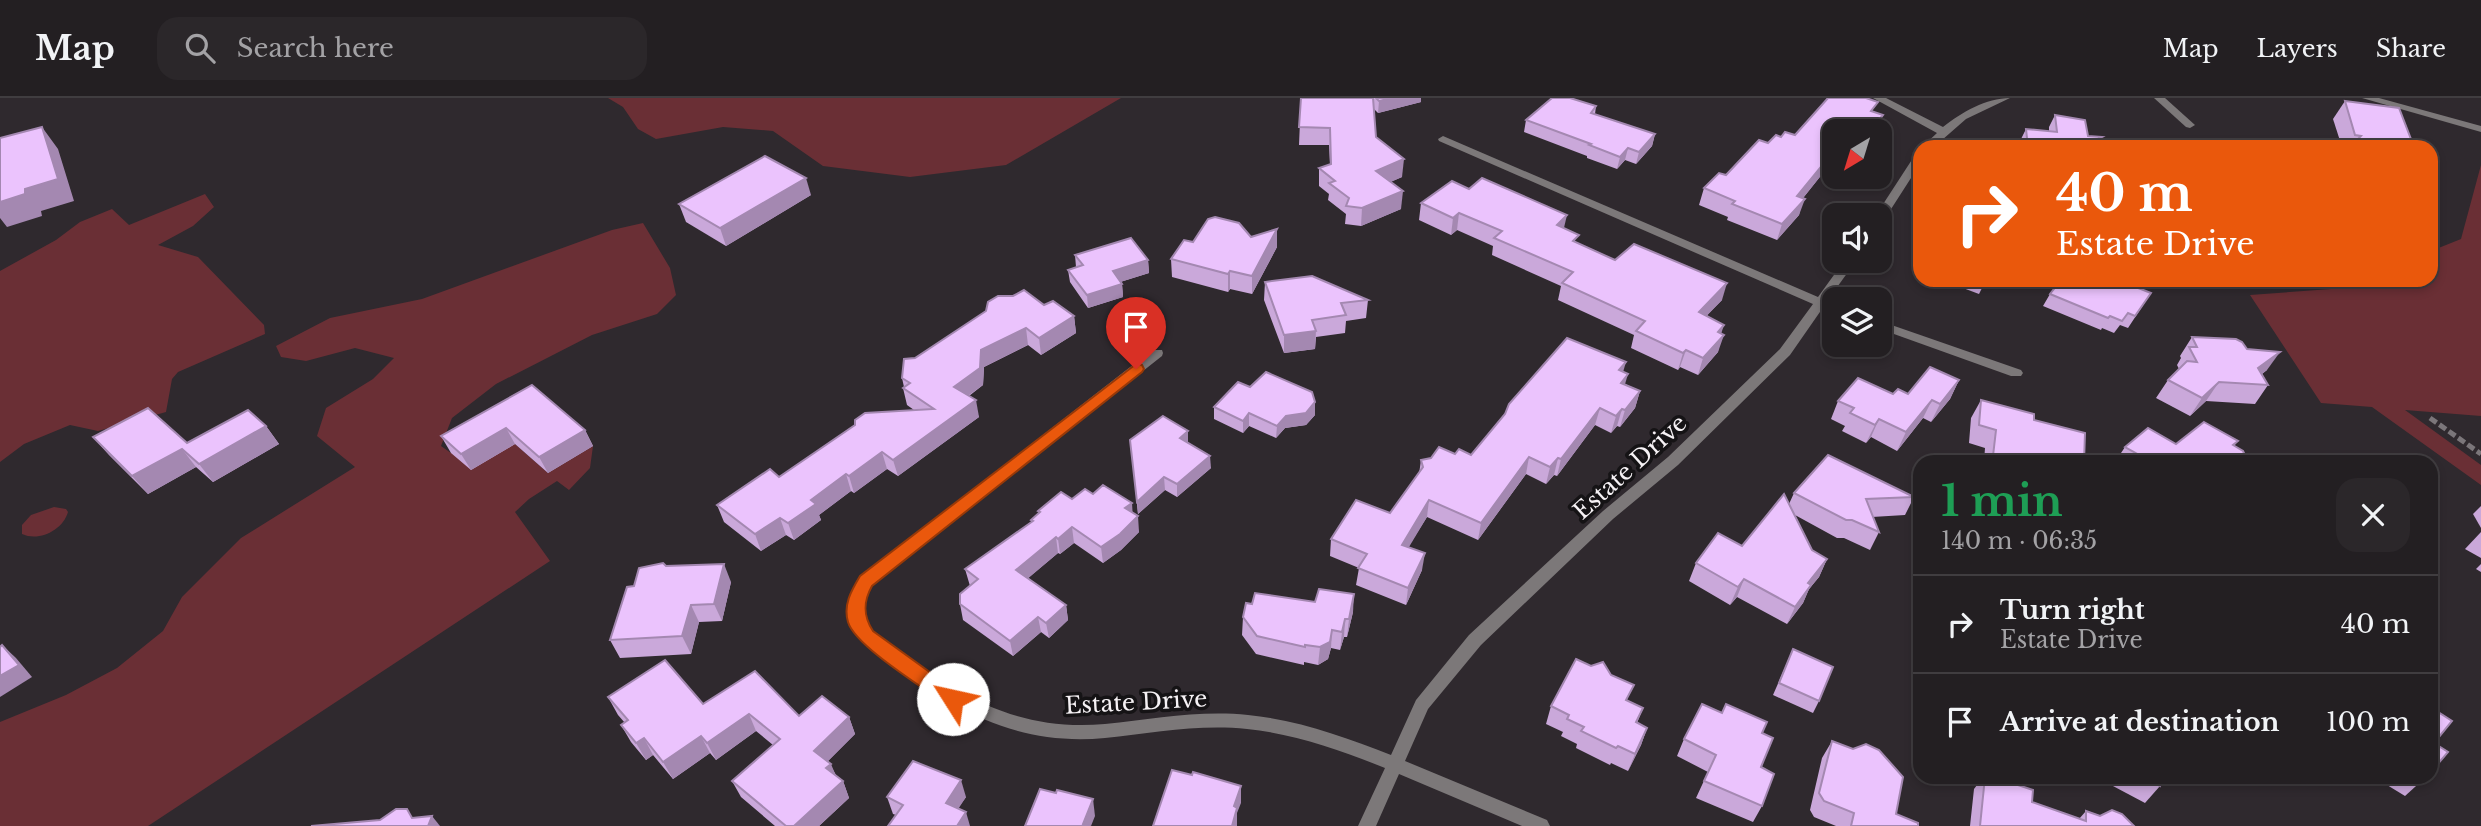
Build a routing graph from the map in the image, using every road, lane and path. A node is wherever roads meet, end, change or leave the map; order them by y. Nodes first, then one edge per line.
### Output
1 (1878, 98) edge
2 (2005, 98) edge
3 (2159, 98) edge
4 (2367, 98) edge
5 (2190, 125) dead end
6 (2481, 129) edge
7 (1944, 132) junction
8 (1443, 139) dead end
9 (1935, 140) edge
10 (1913, 166) edge
11 (1890, 203) edge
12 (1822, 303) edge
13 (1822, 312) edge
14 (1892, 328) edge
15 (1157, 353) dead end
16 (2016, 373) dead end
17 (2430, 418) dead end
18 (2481, 454) edge
19 (1396, 764) junction
20 (1367, 826) edge
21 (1541, 826) edge

1 - 7 street
2 - 7 street
3 - 5 street
4 - 6 street
7 - 9 street
8 - 12 street
10 - 11 street
13 - 19 street, Estate Drive
14 - 16 street
15 - 19 street, Estate Drive
17 - 18 path
19 - 20 street, Estate Drive
19 - 21 street, Estate Drive

